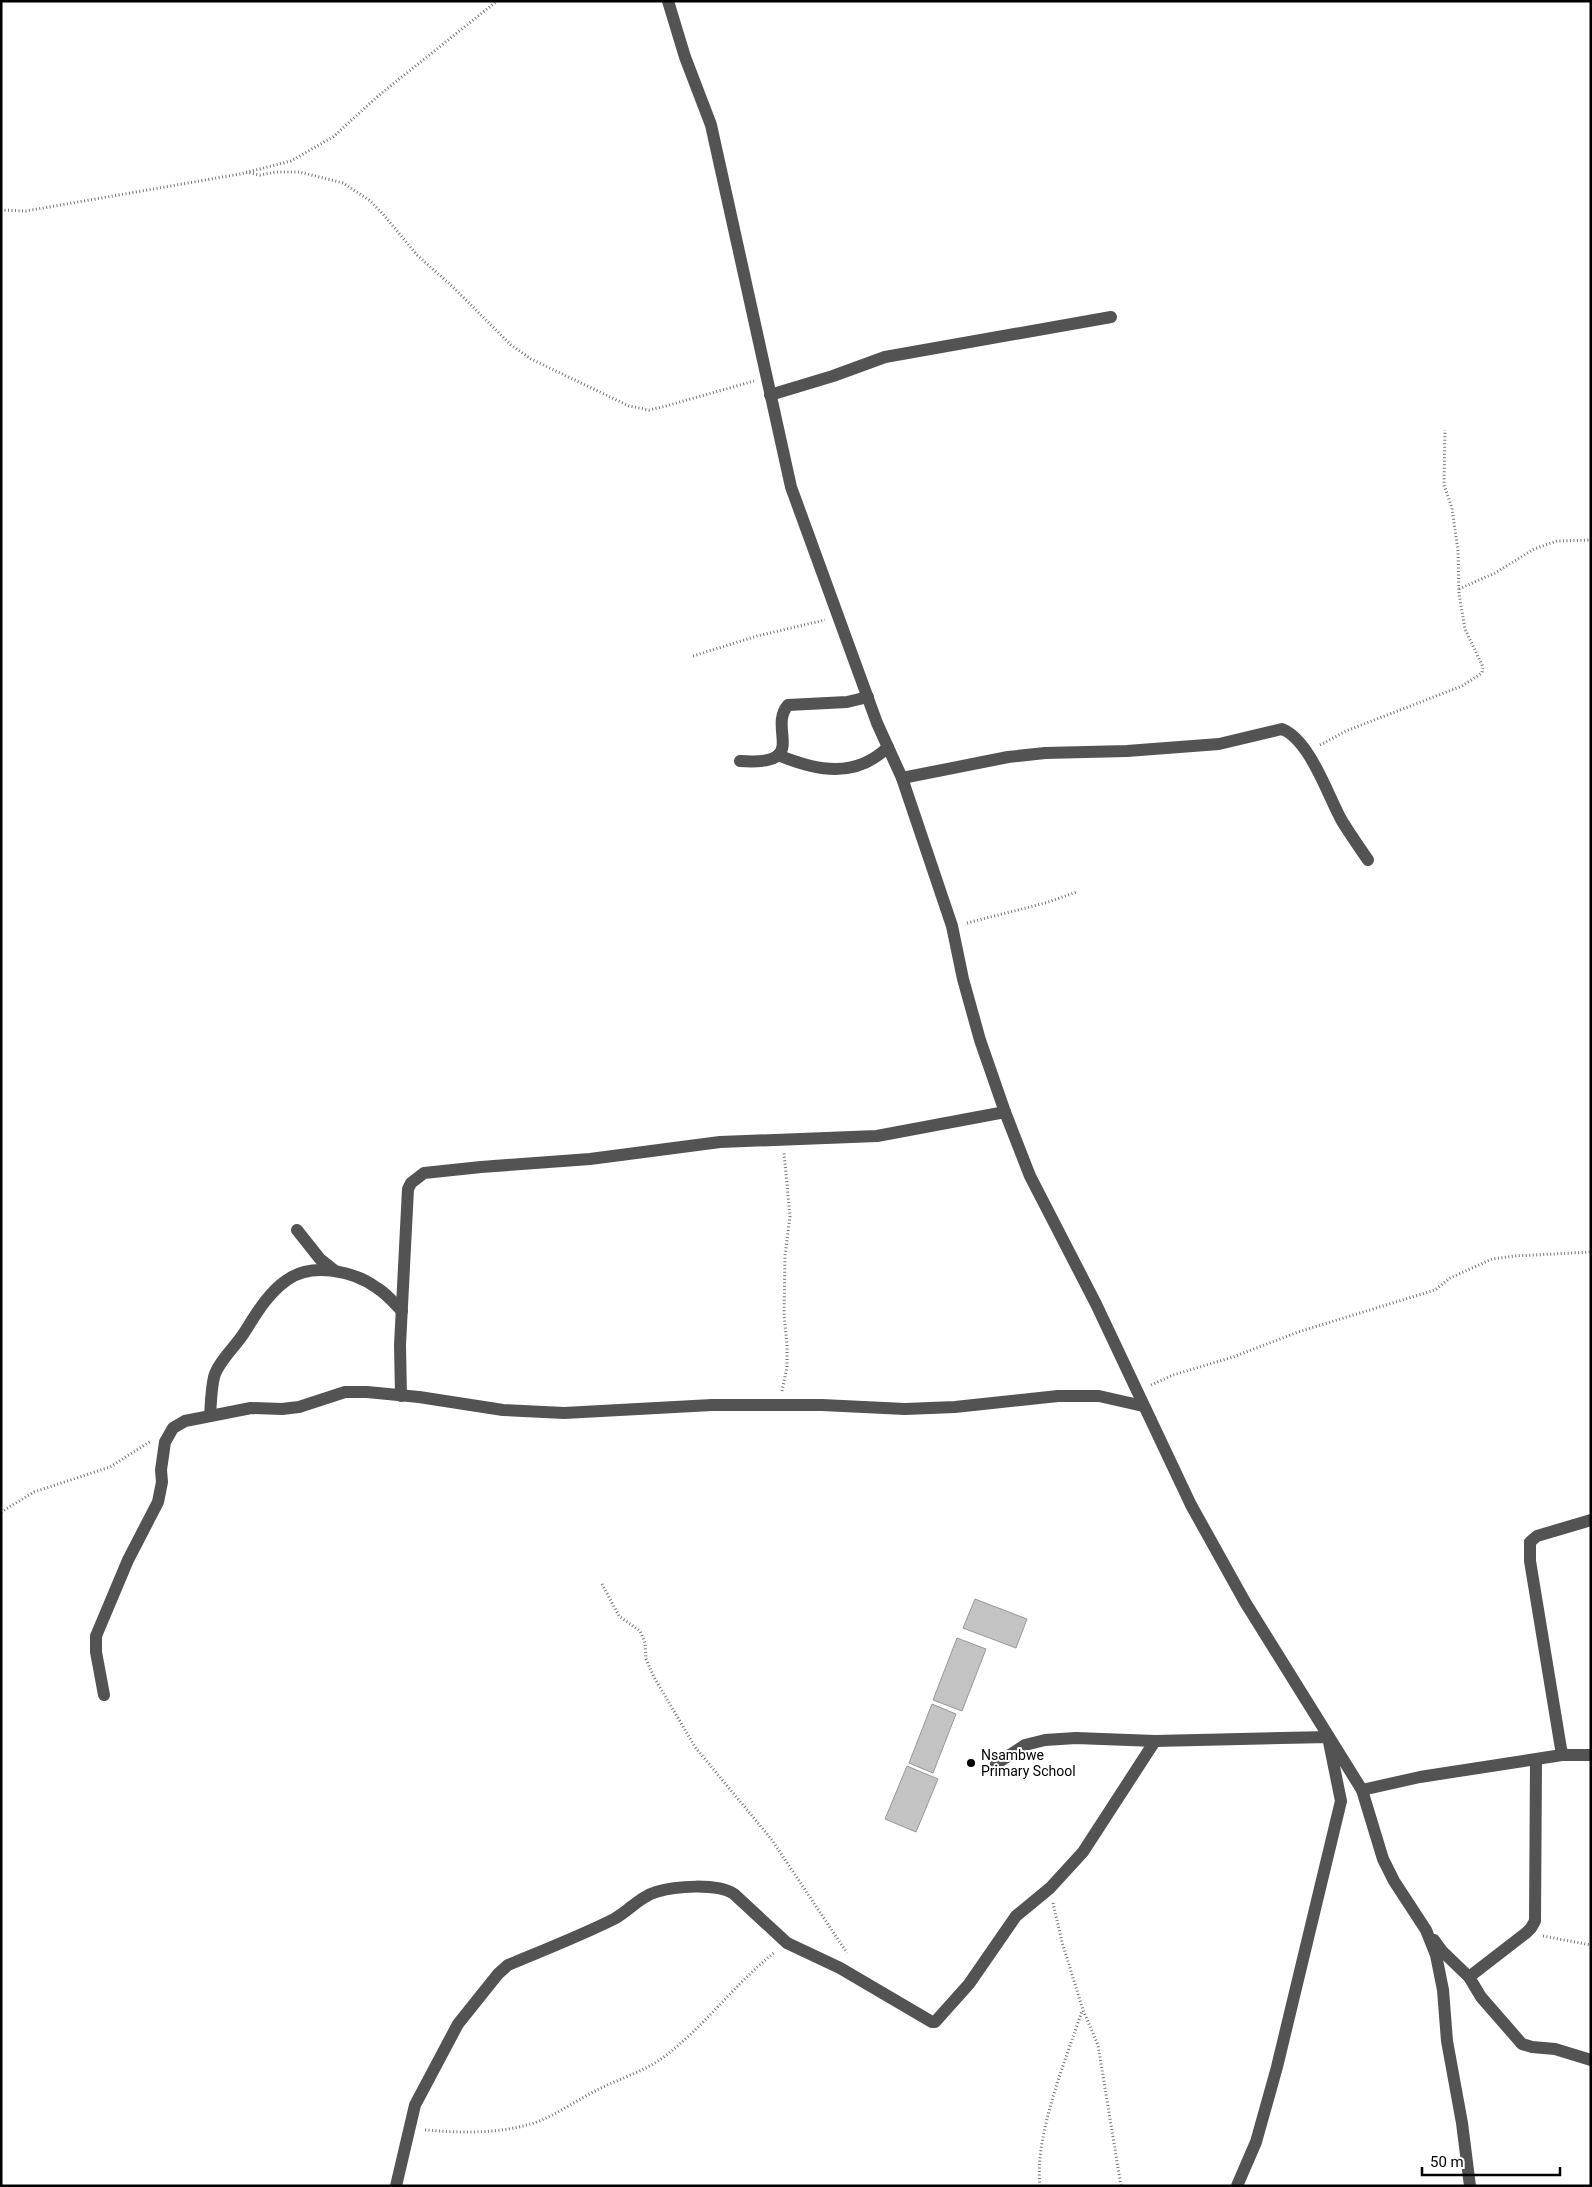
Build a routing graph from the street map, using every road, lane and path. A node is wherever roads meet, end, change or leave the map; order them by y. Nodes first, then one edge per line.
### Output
1 (497, 1) edge
2 (668, 1) edge
3 (246, 172) junction
4 (1, 210) edge
5 (1111, 317) dead end
6 (766, 377) junction
7 (770, 395) junction
8 (1445, 430) dead end
9 (1591, 540) edge
10 (1458, 589) junction
11 (838, 617) junction
12 (693, 656) dead end
13 (868, 698) junction
14 (888, 747) junction
15 (1307, 753) junction
16 (778, 755) junction
17 (740, 761) dead end
18 (902, 778) junction
19 (1368, 860) dead end
20 (1077, 892) dead end
21 (952, 926) junction
22 (1005, 1112) junction
23 (784, 1141) junction
24 (297, 1230) dead end
25 (1591, 1252) edge
26 (335, 1272) junction
27 (402, 1311) junction
28 (1136, 1392) junction
29 (401, 1396) junction
30 (780, 1406) junction
31 (1143, 1406) junction
32 (210, 1416) junction
33 (173, 1428) junction
34 (1, 1512) edge
35 (1591, 1520) edge
36 (602, 1584) dead end
37 (104, 1694) dead end
38 (1328, 1737) junction
39 (1155, 1740) junction
40 (1562, 1755) junction
41 (1591, 1755) edge
42 (1536, 1760) junction
43 (996, 1764) dead end
44 (1362, 1790) junction
45 (1050, 1888) junction
46 (1426, 1930) junction
47 (1526, 1933) junction
48 (787, 1943) junction
49 (1591, 1945) edge
50 (852, 1961) dead end
51 (1469, 1977) junction
52 (1083, 2010) junction
53 (1591, 2060) edge
54 (409, 2129) junction
55 (396, 2186) edge
56 (1040, 2186) edge
57 (1121, 2186) edge
58 (1238, 2186) edge
59 (1470, 2186) edge

1 - 3 path
2 - 6 street
3 - 4 path
3 - 6 path
5 - 7 street
6 - 7 street
7 - 11 street
8 - 10 path
9 - 10 path
10 - 15 path
11 - 12 path
11 - 13 street
13 - 14 street
13 - 16 street
14 - 16 street
14 - 18 street
15 - 18 street
15 - 19 street
16 - 17 street
18 - 21 street
20 - 21 path
21 - 22 street
22 - 23 street
22 - 28 street
23 - 27 street
23 - 30 path
24 - 26 street
25 - 28 path
26 - 27 street
26 - 32 street
27 - 29 street
28 - 31 street
29 - 30 street
29 - 32 street
30 - 31 street
31 - 38 street
32 - 33 street
33 - 34 path
33 - 37 street
35 - 40 street
36 - 50 path
38 - 39 street
38 - 44 street
38 - 58 street
39 - 43 street
39 - 45 street
40 - 41 street
40 - 42 street
42 - 44 street
42 - 47 street
44 - 46 street
45 - 48 street
45 - 52 path
46 - 51 street
46 - 59 street
47 - 49 path
47 - 51 street
48 - 54 path
48 - 54 street
51 - 53 street
52 - 56 path
52 - 57 path
54 - 55 street

